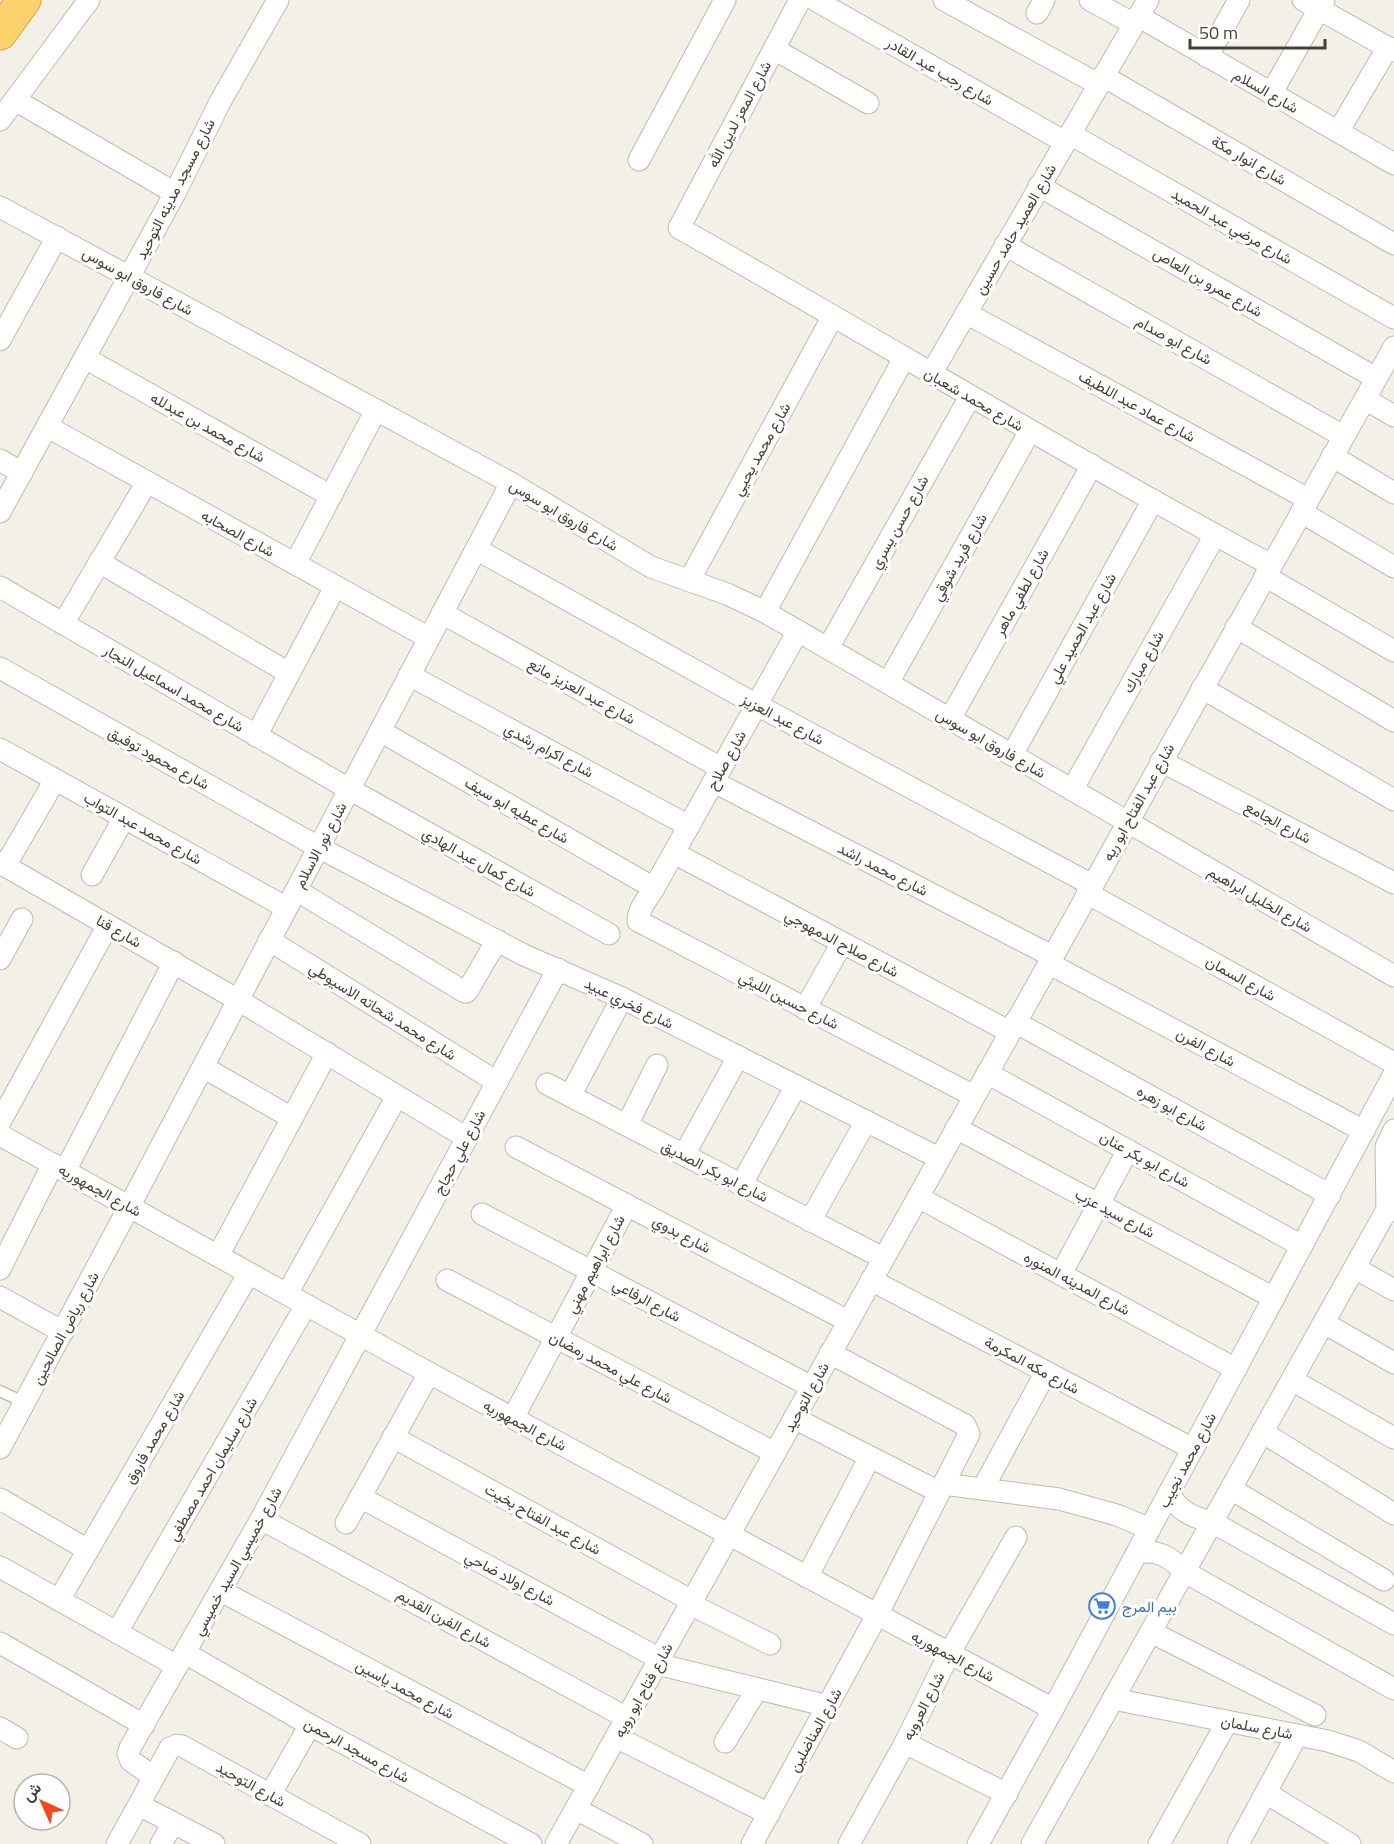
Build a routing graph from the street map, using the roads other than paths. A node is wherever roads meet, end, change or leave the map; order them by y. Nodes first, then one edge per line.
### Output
1 (24, 0) edge
2 (89, 0) edge
3 (278, 0) edge
4 (725, 0) edge
5 (800, 0) edge
6 (815, 0) edge
7 (1090, 0) edge
8 (1239, 0) edge
9 (956, 3) edge
10 (1316, 3) edge
11 (1140, 13) edge
12 (0, 33) edge
13 (774, 49) junction
14 (1391, 49) edge
15 (1207, 57) junction
16 (1101, 80) junction
17 (1271, 94) junction
18 (15, 100) junction
19 (868, 103) dead end
20 (0, 120) edge
21 (1338, 132) junction
22 (1068, 138) junction
23 (639, 160) dead end
24 (1394, 165) edge
25 (1040, 186) junction
26 (175, 193) junction
27 (0, 207) edge
28 (679, 228) joint
29 (57, 237) junction
30 (1394, 244) edge
31 (1005, 245) junction
32 (129, 277) junction
33 (966, 313) junction
34 (833, 316) junction
35 (1394, 318) edge
36 (1, 337) edge
37 (1394, 346) edge
38 (85, 358) junction
39 (904, 358) junction
40 (931, 374) junction
41 (1376, 378) junction
42 (970, 396) junction
43 (1365, 399) junction
44 (376, 410) junction
45 (1394, 416) edge
46 (48, 427) junction
47 (1030, 430) junction
48 (1343, 436) junction
49 (1332, 456) junction
50 (0, 460) edge
51 (1092, 465) junction
52 (22, 473) junction
53 (147, 482) junction
54 (511, 483) junction
55 (1394, 493) edge
56 (331, 496) junction
57 (1153, 500) junction
58 (1305, 505) junction
59 (0, 512) edge
60 (1215, 535) junction
61 (476, 549) junction
62 (99, 562) junction
63 (295, 564) junction
64 (1394, 567) edge
65 (1268, 570) junction
66 (689, 581) junction
67 (0, 587) edge
68 (335, 587) junction
69 (765, 612) junction
70 (442, 613) junction
71 (63, 624) junction
72 (1236, 627) junction
73 (798, 631) junction
74 (429, 638) junction
75 (828, 648) junction
76 (1394, 651) edge
77 (0, 668) edge
78 (289, 673) junction
79 (409, 675) junction
80 (888, 683) junction
81 (1202, 688) junction
82 (757, 705) junction
83 (950, 719) junction
84 (1394, 721) edge
85 (380, 731) junction
86 (256, 736) junction
87 (0, 749) edge
88 (1012, 755) junction
89 (1161, 761) junction
90 (718, 775) junction
91 (55, 780) junction
92 (349, 789) junction
93 (1072, 790) junction
94 (1394, 800) edge
95 (124, 818) junction
96 (1127, 822) junction
97 (689, 826) junction
98 (318, 847) junction
99 (674, 853) junction
100 (3, 864) edge
101 (92, 875) dead end
102 (1394, 883) edge
103 (654, 888) junction
104 (1089, 889) junction
105 (291, 899) junction
106 (22, 919) dead end
107 (108, 925) junction
108 (609, 934) dead end
109 (269, 940) junction
110 (497, 940) junction
111 (842, 943) junction
112 (0, 960) edge
113 (1050, 960) junction
114 (174, 962) junction
115 (558, 969) junction
116 (1394, 976) edge
117 (622, 998) junction
118 (238, 999) junction
119 (805, 1009) junction
120 (1012, 1027) junction
121 (327, 1053) junction
122 (738, 1057) junction
123 (1394, 1063) edge
124 (657, 1065) dead end
125 (203, 1068) junction
126 (987, 1072) junction
127 (1394, 1074) edge
128 (497, 1082) junction
129 (547, 1084) dead end
130 (796, 1086) junction
131 (398, 1096) junction
132 (570, 1096) junction
133 (974, 1096) junction
134 (292, 1118) junction
135 (0, 1122) edge
136 (866, 1122) junction
137 (627, 1125) junction
138 (956, 1128) junction
139 (1394, 1130) edge
140 (1364, 1131) junction
141 (0, 1135) edge
142 (467, 1138) junction
143 (516, 1147) dead end
144 (1128, 1150) junction
145 (684, 1155) junction
146 (939, 1158) junction
147 (59, 1168) junction
148 (741, 1185) junction
149 (1330, 1195) junction
150 (918, 1197) junction
151 (1099, 1204) junction
152 (627, 1205) junction
153 (129, 1207) junction
154 (1391, 1208) edge
155 (482, 1214) dead end
156 (810, 1221) junction
157 (1302, 1246) junction
158 (218, 1256) junction
159 (883, 1258) junction
160 (1355, 1268) junction
161 (0, 1269) edge
162 (592, 1271) junction
163 (249, 1273) junction
164 (1061, 1274) junction
165 (871, 1280) junction
166 (447, 1281) dead end
167 (1394, 1290) edge
168 (286, 1294) junction
169 (0, 1297) edge
170 (1274, 1298) junction
171 (306, 1305) junction
172 (848, 1321) junction
173 (1324, 1323) junction
174 (63, 1332) junction
175 (361, 1335) junction
176 (556, 1338) junction
177 (830, 1353) junction
178 (1394, 1363) edge
179 (1236, 1369) junction
180 (1046, 1372) junction
181 (429, 1373) junction
182 (1292, 1380) junction
183 (812, 1387) junction
184 (0, 1391) edge
185 (25, 1403) junction
186 (513, 1418) junction
187 (794, 1418) junction
188 (1262, 1432) junction
189 (393, 1437) junction
190 (1394, 1438) edge
191 (0, 1448) edge
192 (1193, 1449) junction
193 (774, 1453) junction
194 (870, 1457) junction
195 (941, 1488) junction
196 (983, 1488) junction
197 (1230, 1489) junction
198 (1170, 1492) junction
199 (360, 1497) junction
200 (0, 1499) edge
201 (1394, 1514) edge
202 (261, 1519) junction
203 (1212, 1522) junction
204 (346, 1523) dead end
205 (1150, 1529) junction
206 (729, 1535) junction
207 (1016, 1537) dead end
208 (88, 1550) junction
209 (1137, 1553) junction
210 (0, 1567) edge
211 (1185, 1572) junction
212 (807, 1577) junction
213 (1384, 1580) dead end
214 (220, 1591) junction
215 (59, 1600) junction
216 (691, 1602) junction
217 (878, 1615) junction
218 (1394, 1624) edge
219 (117, 1632) junction
220 (1151, 1632) junction
221 (0, 1643) edge
222 (770, 1644) dead end
223 (950, 1654) junction
224 (181, 1659) junction
225 (658, 1662) junction
226 (757, 1689) junction
227 (1394, 1689) edge
228 (1113, 1699) junction
229 (828, 1706) junction
230 (1053, 1709) junction
231 (1316, 1715) dead end
232 (627, 1718) junction
233 (1227, 1722) junction
234 (144, 1725) junction
235 (310, 1725) junction
236 (1298, 1735) junction
237 (616, 1737) junction
238 (725, 1742) dead end
239 (905, 1743) junction
240 (1394, 1772) edge
241 (154, 1777) junction
242 (589, 1786) junction
243 (1266, 1793) junction
244 (1006, 1794) junction
245 (270, 1795) junction
246 (139, 1804) junction
247 (576, 1809) junction
248 (769, 1814) junction
249 (173, 1823) junction
250 (338, 1839) edge
251 (756, 1843) edge
252 (1035, 1843) edge
253 (117, 1844) edge
254 (162, 1844) edge
255 (214, 1844) edge
256 (360, 1844) edge
257 (531, 1844) edge
258 (556, 1844) edge
259 (642, 1844) edge
260 (849, 1844) edge
261 (978, 1844) edge
262 (1159, 1844) edge
263 (1238, 1844) edge
264 (1350, 1844) edge

1 - 12 highway
2 - 18 street
3 - 26 street, شارع مسجد مدينه التوحيد
4 - 23 street
5 - 13 street, شارع المعز لدين الله
6 - 22 street, شارع رجب عبد القادر
7 - 11 street, شارع السلام
8 - 15 street
9 - 16 street, شارع انوار مكة
10 - 14 street
10 - 17 street
11 - 15 street, شارع السلام
11 - 16 street, شارع العميد حامد حسين
13 - 19 street
13 - 28 street, شارع المعز لدين الله
14 - 21 street
15 - 17 street, شارع السلام
16 - 22 street, شارع العميد حامد حسين
16 - 30 street, شارع انوار مكة
17 - 21 street, شارع السلام
18 - 20 street
18 - 26 street
21 - 24 street, شارع السلام
22 - 25 street, شارع العميد حامد حسين
22 - 35 street, شارع مرضي عبد الحميد
25 - 31 street, شارع العميد حامد حسين
25 - 41 street, شارع عمرو بن العاص
26 - 32 street, شارع مسجد مدينه التوحيد
27 - 29 street, شارع فاروق ابو سوس
28 - 34 street, شارع محمد شعبان
29 - 32 street, شارع فاروق ابو سوس
29 - 36 street
31 - 33 street, شارع العميد حامد حسين
31 - 48 street, شارع ابو صدام
32 - 38 street, شارع مسجد مدينه التوحيد
32 - 44 street, شارع فاروق ابو سوس
33 - 40 street, شارع العميد حامد حسين
33 - 58 street, شارع عماد عبد اللطيف
34 - 39 street, شارع محمد شعبان
34 - 66 street, شارع محمد يحيي
37 - 41 street, شارع عبد الفتاح ابو ريه
38 - 46 street, شارع مسجد مدينه التوحيد
38 - 56 street, شارع محمد بن عبدلله
39 - 40 street, شارع محمد شعبان
39 - 69 street
40 - 42 street, شارع محمد شعبان
41 - 43 street, شارع عبد الفتاح ابو ريه
42 - 47 street, شارع محمد شعبان
42 - 75 street, شارع حسن يسري
43 - 45 street
43 - 48 street, شارع عبد الفتاح ابو ريه
44 - 54 street, شارع فاروق ابو سوس
44 - 56 street
46 - 52 street, شارع مسجد مدينه التوحيد
46 - 53 street, شارع الصحابه
47 - 51 street, شارع محمد شعبان
47 - 80 street, شارع فريد شوقي
48 - 49 street, شارع عبد الفتاح ابو ريه
49 - 55 street
49 - 58 street, شارع عبد الفتاح ابو ريه
50 - 52 street
51 - 57 street, شارع محمد شعبان
51 - 83 street, شارع لطفي ماهر
52 - 59 street, شارع مسجد مدينه التوحيد
53 - 62 street
53 - 63 street, شارع الصحابه
54 - 61 street, شارع نور الاسلام
54 - 66 street, شارع فاروق ابو سوس
56 - 63 street
57 - 60 street, شارع محمد شعبان
57 - 88 street, شارع عبد الحميد علي
58 - 64 street, شارع عماد عبد اللطيف
58 - 65 street, شارع عبد الفتاح ابو ريه
60 - 65 street, شارع محمد شعبان
60 - 93 street, شارع مبارك
61 - 70 street, شارع نور الاسلام
61 - 82 street, شارع عبد العزيز
62 - 71 street
62 - 78 street
63 - 68 street, شارع الصحابه
65 - 72 street, شارع عبد الفتاح ابو ريه
65 - 76 street, شارع محمد شعبان
66 - 69 street, شارع فاروق ابو سوس
67 - 71 street, شارع محمد اسماعيل النجار
68 - 74 street, شارع الصحابه
68 - 78 street
69 - 73 street, شارع فاروق ابو سوس
70 - 74 street, شارع نور الاسلام
70 - 90 street, شارع عبد العزيز مانع
71 - 86 street, شارع محمد اسماعيل النجار
72 - 81 street, شارع عبد الفتاح ابو ريه
72 - 84 street
73 - 75 street, شارع فاروق ابو سوس
73 - 82 street, شارع صلاح
74 - 79 street, شارع نور الاسلام
75 - 80 street, شارع فاروق ابو سوس
77 - 98 street, شارع محمود توفيق
78 - 86 street
79 - 85 street, شارع نور الاسلام
79 - 97 street, شارع اكرام رشدي
80 - 83 street, شارع فاروق ابو سوس
81 - 89 street, شارع عبد الفتاح ابو ريه
81 - 94 street
82 - 90 street, شارع صلاح
82 - 104 street, شارع عبد العزيز
83 - 88 street, شارع فاروق ابو سوس
85 - 92 street, شارع نور الاسلام
85 - 103 street, شارع عطيه ابو سيف
86 - 92 street, شارع محمد اسماعيل النجار
87 - 91 street, شارع محمد عبد التواب
88 - 93 street, شارع فاروق ابو سوس
89 - 96 street, شارع عبد الفتاح ابو ريه
89 - 102 street, شارع الجامع
90 - 97 street, شارع صلاح
90 - 113 street, شارع محمد راشد
91 - 95 street, شارع محمد عبد التواب
91 - 100 street
92 - 98 street, شارع نور الاسلام
92 - 108 street, شارع كمال عبد الهادي
93 - 96 street, شارع فاروق ابو سوس
95 - 101 street
95 - 105 street, شارع محمد عبد التواب
96 - 104 street, شارع عبد الفتاح ابو ريه
96 - 116 street, شارع الخليل ابراهيم
97 - 99 street, شارع صلاح
98 - 105 street, شارع نور الاسلام
98 - 110 street, شارع فخري عبيد
99 - 103 street, شارع صلاح
99 - 111 street, شارع صلاح الدمهوجي
100 - 107 street, شارع قنا
103 - 119 street, شارع حسين الليثي
104 - 113 street, شارع عبد الفتاح ابو ريه
104 - 123 street, شارع السمان
105 - 109 street, شارع نور الاسلام
105 - 110 street, شارع محمد عبد التواب
106 - 112 street
107 - 114 street, شارع قنا
107 - 135 street
109 - 118 street, شارع نور الاسلام
109 - 128 street, شارع محمد شحاته الاسيوطي
110 - 115 street, شارع فخري عبيد
111 - 119 street
111 - 120 street, شارع صلاح الدمهوجي
113 - 120 street, شارع عبد الفتاح ابو ريه
113 - 140 street, شارع الفرن
114 - 118 street, شارع قنا
114 - 147 street
115 - 117 street, شارع فخري عبيد
115 - 128 street, شارع علي حجاج
117 - 122 street, شارع فخري عبيد
117 - 132 street
118 - 121 street
118 - 125 street, شارع نور الاسلام
119 - 133 street, شارع حسين الليثي
120 - 126 street, شارع عبد الفتاح ابو ريه
120 - 149 street, شارع ابو زهره
121 - 131 street
121 - 134 street
122 - 130 street, شارع فخري عبيد
122 - 145 street
124 - 137 street
125 - 134 street
125 - 153 street, شارع نور الاسلام
126 - 133 street, شارع عبد الفتاح ابو ريه
126 - 144 street, شارع ابو بكر عنان
127 - 140 street, شارع محمد نجيب
128 - 142 street, شارع علي حجاج
129 - 132 street, شارع ابو بكر الصديق
130 - 136 street, شارع فخري عبيد
130 - 148 street
131 - 142 street
131 - 168 street
132 - 137 street, شارع ابو بكر الصديق
133 - 138 street, شارع عبد الفتاح ابو ريه
134 - 158 street
136 - 146 street, شارع فخري عبيد
136 - 156 street
137 - 145 street, شارع ابو بكر الصديق
138 - 146 street, شارع عبد الفتاح ابو ريه
138 - 151 street, شارع سيد عزب
139 - 154 street
140 - 149 street, شارع محمد نجيب
141 - 147 street, شارع الجمهوريه
142 - 175 street, شارع علي حجاج
143 - 152 street, شارع بدوي
144 - 151 street
144 - 157 street, شارع ابو بكر عنان
145 - 148 street, شارع ابو بكر الصديق
146 - 150 street, شارع عبد الفتاح ابو ريه
147 - 153 street, شارع الجمهوريه
147 - 161 street
148 - 156 street, شارع ابو بكر الصديق
149 - 157 street, شارع محمد نجيب
150 - 159 street, شارع عبد الفتاح ابو ريه
150 - 164 street, شارع المدينه المنوره
151 - 164 street
151 - 170 street, شارع سيد عزب
152 - 162 street, شارع ابراهيم مهني
152 - 172 street, شارع بدوي
153 - 158 street, شارع الجمهوريه
153 - 174 street, شارع رياض الصالحين
154 - 160 street
155 - 162 street, شارع الرفاعي
156 - 159 street, شارع ابو بكر الصديق
157 - 170 street, شارع محمد نجيب
158 - 163 street, شارع الجمهوريه
159 - 165 street, شارع التوحيد
160 - 167 street
160 - 173 street
162 - 176 street, شارع ابراهيم مهني
162 - 183 street, شارع الرفاعي
163 - 168 street, شارع الجمهوريه
163 - 208 street, شارع محمد فاروق
164 - 179 street, شارع المدينه المنوره
165 - 172 street, شارع التوحيد
165 - 180 street, شارع مكه المكرمة
166 - 176 street, شارع علي محمد رمضان
168 - 171 street, شارع الجمهوريه
169 - 174 street
170 - 179 street, شارع محمد نجيب
171 - 175 street, شارع الجمهوريه
171 - 219 street, شارع سليمان احمد مصطفي
172 - 177 street, شارع التوحيد
173 - 178 street
173 - 182 street
174 - 185 street, شارع رياض الصالحين
175 - 181 street, شارع الجمهوريه
175 - 202 street, شارع خميسي السيد خميسي
176 - 186 street, شارع ابراهيم مهني
176 - 193 street, شارع علي محمد رمضان
177 - 183 street, شارع التوحيد
177 - 195 street, شارع المناضلين
179 - 192 street, شارع محمد نجيب
180 - 192 street, شارع مكه المكرمة
180 - 196 street
181 - 186 street, شارع الجمهوريه
181 - 189 street
182 - 188 street
182 - 190 street
183 - 187 street, شارع التوحيد
184 - 185 lane
185 - 191 street, شارع رياض الصالحين
186 - 206 street, شارع الجمهوريه
187 - 193 street, شارع التوحيد
187 - 194 street
188 - 197 street
188 - 201 street
189 - 199 street
189 - 216 street, شارع عبد الفتاح بخيت
192 - 198 street, شارع محمد نجيب
193 - 206 street, شارع التوحيد
194 - 195 street
194 - 212 street
195 - 196 street
195 - 217 street, شارع المناضلين
196 - 205 street
197 - 203 street
197 - 213 street
198 - 203 street
198 - 205 street, شارع محمد نجيب
199 - 204 street
199 - 225 street, شارع اولاد ضاحي
200 - 208 street
202 - 214 street, شارع خميسي السيد خميسي
202 - 232 street, شارع الفرن القديم
203 - 211 street
203 - 218 street
205 - 209 street, شارع محمد نجيب
206 - 212 street, شارع الجمهوريه
206 - 216 street, شارع فتاح ابو رويه
207 - 223 street, شارع العروبه
208 - 215 street, شارع محمد فاروق
209 - 211 street
209 - 230 street, شارع محمد نجيب
210 - 215 street, شارع مسجد الرحمن
211 - 220 street
211 - 227 street
212 - 217 street, شارع الجمهوريه
214 - 224 street, شارع خميسي السيد خميسي
214 - 242 street, شارع محمد ياسين
215 - 219 street, شارع مسجد الرحمن
216 - 222 street, شارع عبد الفتاح بخيت
216 - 225 street, شارع فتاح ابو رويه
217 - 223 street, شارع الجمهوريه
217 - 229 street, شارع المناضلين
219 - 224 street, شارع مسجد الرحمن
220 - 228 street
220 - 231 street
221 - 234 street
223 - 230 street, شارع الجمهوريه
223 - 239 street, شارع العروبه
224 - 234 street, شارع خميسي السيد خميسي
224 - 235 street, شارع مسجد الرحمن
225 - 226 street, شارع اولاد ضاحي
225 - 232 street, شارع فتاح ابو رويه
226 - 229 street, شارع اولاد ضاحي
226 - 238 street
228 - 233 street, شارع سلمان
228 - 252 street
229 - 248 street, شارع المناضلين
230 - 244 street, شارع محمد نجيب
232 - 237 street, شارع فتاح ابو رويه
233 - 236 street, شارع سلمان
233 - 262 street
234 - 241 street, شارع خميسي السيد خميسي
235 - 245 street
235 - 257 street, شارع مسجد الرحمن
236 - 240 street, شارع سلمان
236 - 243 street
237 - 242 street, شارع فتاح ابو رويه
237 - 248 street
239 - 244 street
239 - 260 street, شارع العروبه
241 - 245 street, شارع التوحيد
241 - 246 street
242 - 247 street, شارع فتاح ابو رويه
243 - 263 street
243 - 264 street
244 - 261 street, شارع محمد نجيب
245 - 250 street, شارع التوحيد
246 - 249 street
246 - 253 street
247 - 258 street, شارع فتاح ابو رويه
247 - 259 street
248 - 251 street, شارع المناضلين
249 - 254 street
249 - 255 street
250 - 256 street, شارع التوحيد

